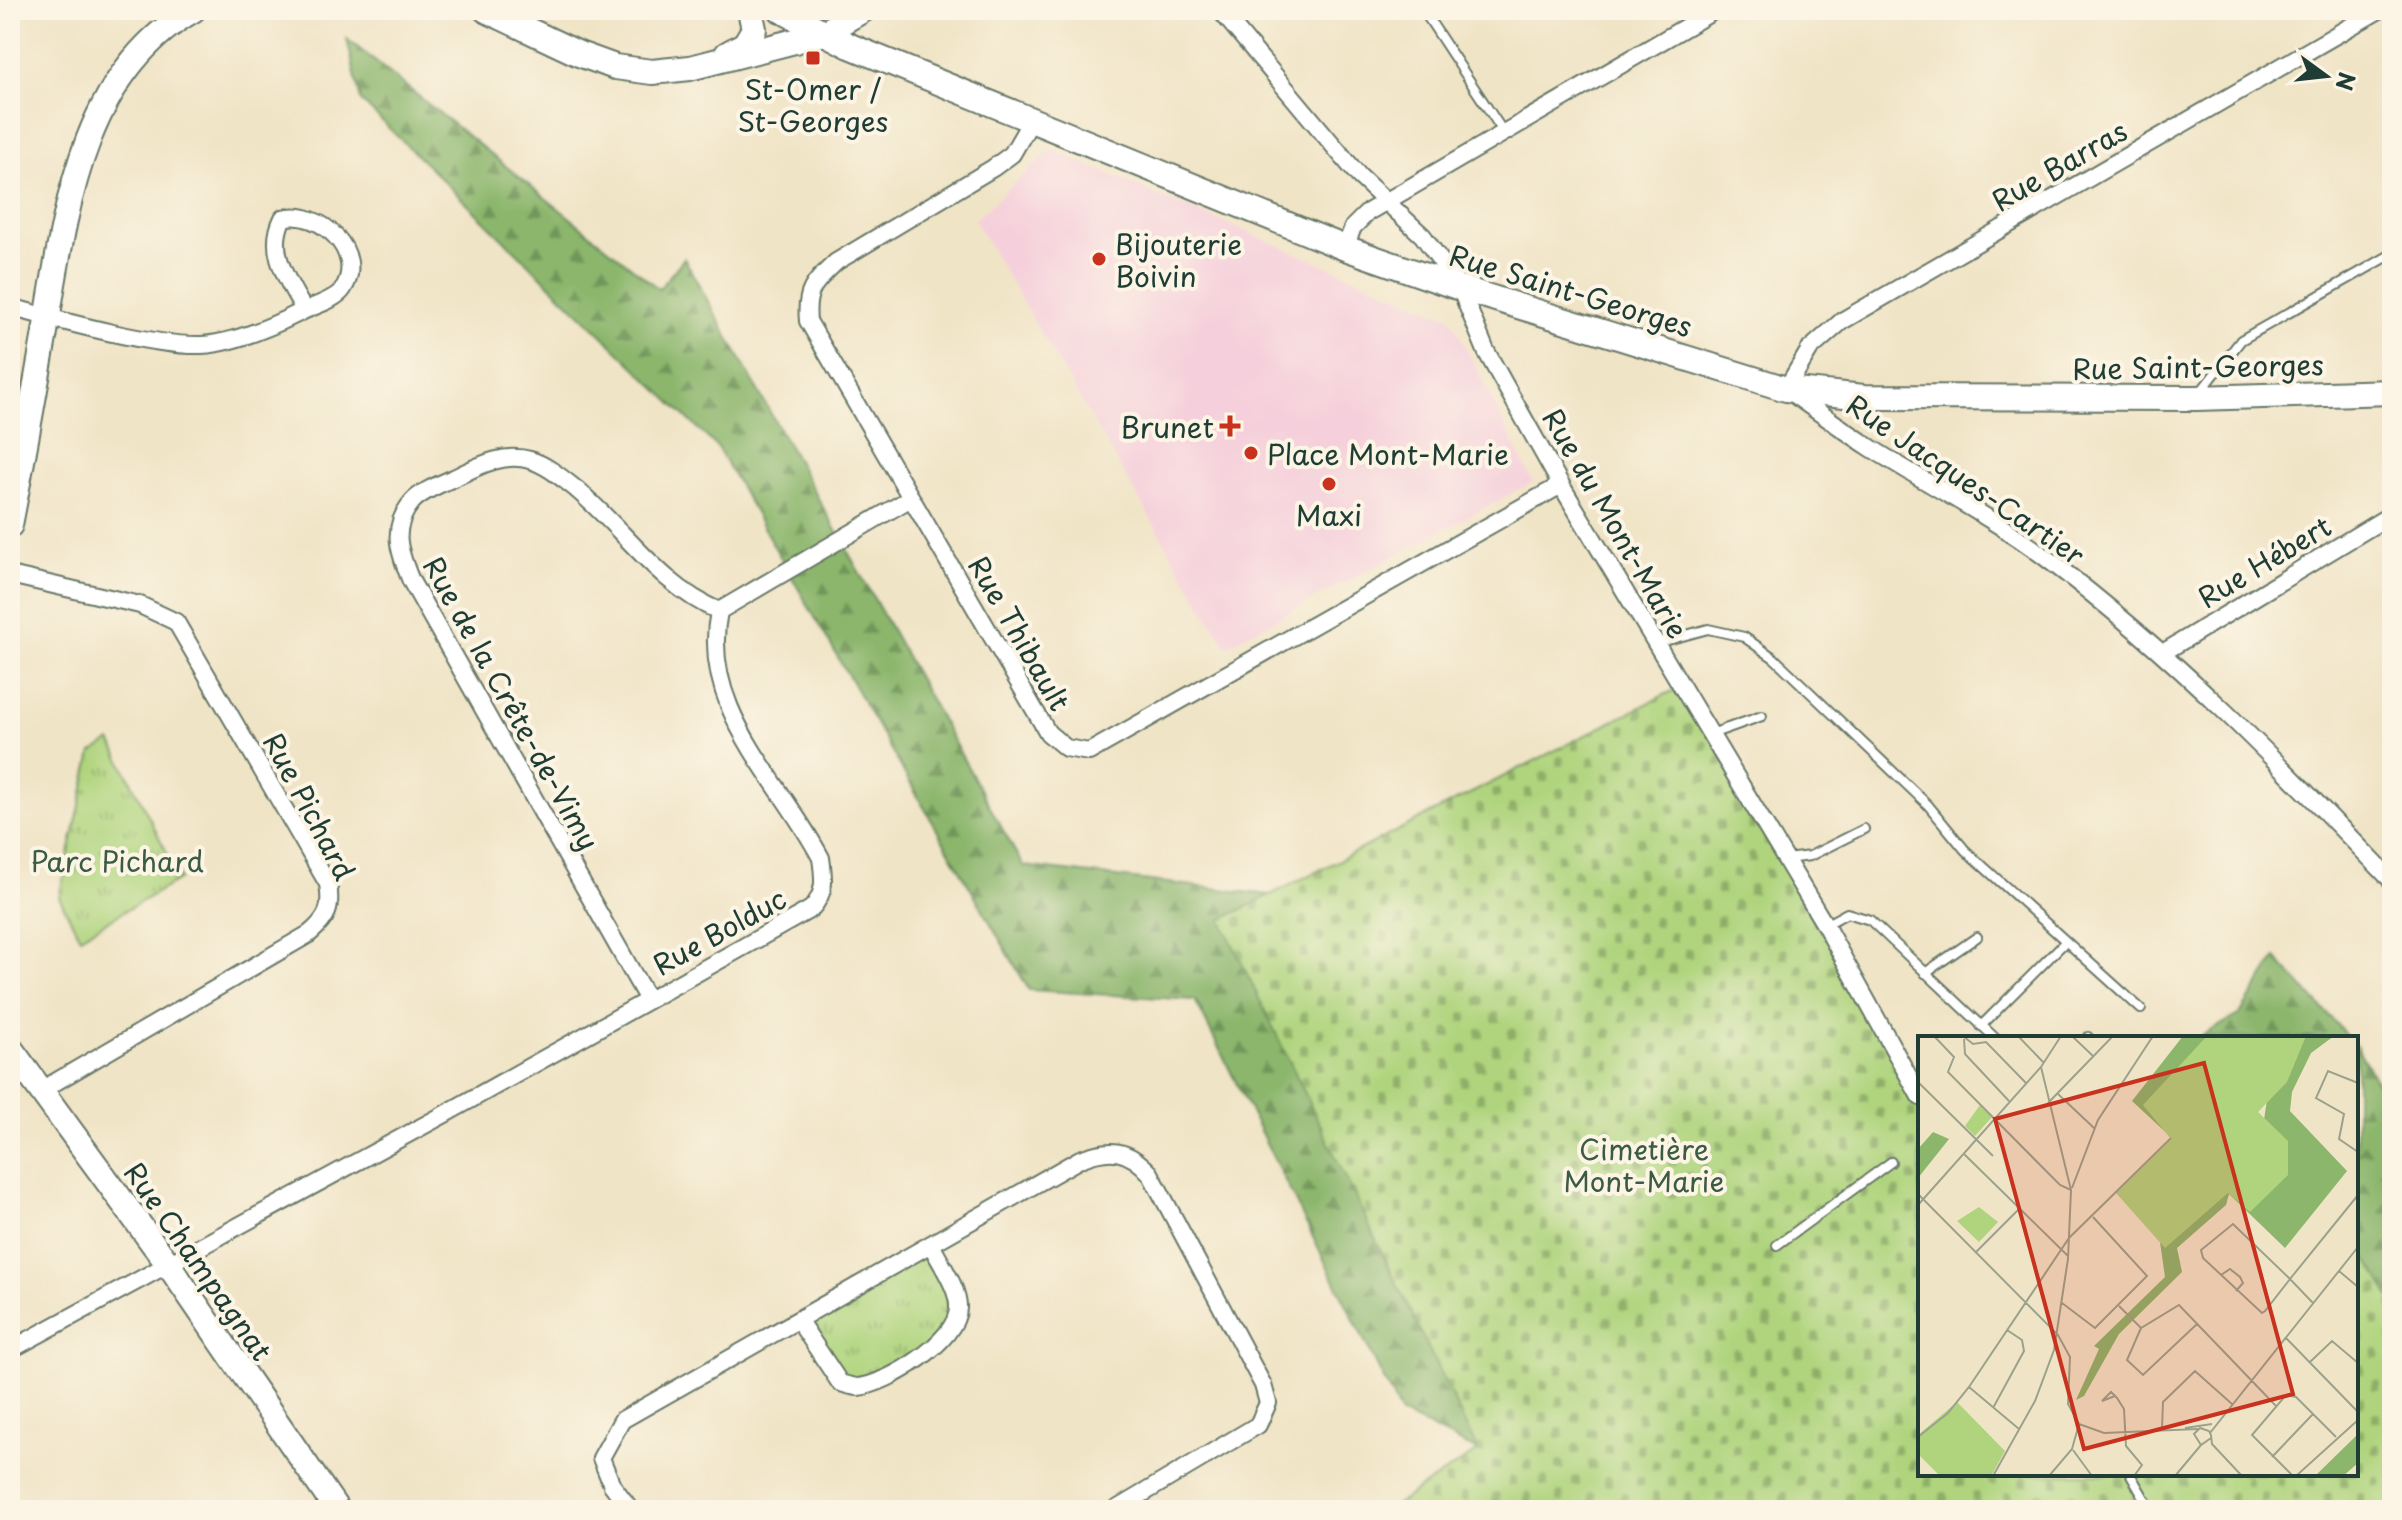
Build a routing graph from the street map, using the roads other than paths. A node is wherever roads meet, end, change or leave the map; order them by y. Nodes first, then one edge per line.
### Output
1 (486, 10) edge
2 (750, 10) edge
3 (781, 10) edge
4 (863, 10) edge
5 (1220, 10) edge
6 (1423, 10) edge
7 (1715, 10) edge
8 (2379, 10) edge
9 (181, 12) edge
10 (822, 34) junction
11 (690, 68) junction
12 (1031, 121) junction
13 (1505, 133) junction
14 (1386, 203) junction
15 (1345, 248) junction
16 (2392, 254) edge
17 (1460, 288) junction
18 (10, 307) edge
19 (304, 310) junction
20 (48, 317) junction
21 (1786, 389) junction
22 (2392, 392) edge
23 (2196, 398) junction
24 (1561, 485) junction
25 (911, 498) junction
26 (2392, 514) edge
27 (10, 525) edge
28 (10, 575) edge
29 (719, 611) junction
30 (1656, 643) junction
31 (2164, 652) junction
32 (1762, 716) dead end
33 (1710, 734) junction
34 (1864, 829) dead end
35 (1785, 859) junction
36 (2392, 881) edge
37 (1825, 925) junction
38 (1977, 937) dead end
39 (2064, 943) junction
40 (1925, 973) junction
41 (648, 1000) junction
42 (2141, 1009) dead end
43 (1981, 1026) junction
44 (1993, 1036) edge
45 (10, 1048) edge
46 (40, 1091) junction
47 (1918, 1093) edge
48 (1891, 1162) dead end
49 (1777, 1245) dead end
50 (932, 1246) junction
51 (168, 1264) junction
52 (799, 1321) junction
53 (10, 1350) edge
54 (2132, 1478) edge
55 (337, 1510) edge
56 (631, 1510) edge
57 (1115, 1510) edge
58 (2151, 1510) edge

1 - 11 street
2 - 11 street
3 - 10 street, Rue Saint-Georges
4 - 10 street
5 - 14 street, Rue du Mont-Marie
6 - 13 lane
7 - 13 street
8 - 21 street, Rue Barras
9 - 20 street
10 - 11 street
10 - 12 street, Rue Saint-Georges
12 - 15 street, Rue Saint-Georges
12 - 25 street, Rue Thibault
13 - 14 street
14 - 15 street
14 - 17 street, Rue du Mont-Marie
15 - 17 street, Rue Saint-Georges
16 - 23 lane
17 - 21 street, Rue Saint-Georges
17 - 24 street, Rue du Mont-Marie
18 - 20 street
19 - 19 street
19 - 20 street
20 - 27 street
21 - 23 street, Rue Saint-Georges
21 - 31 street, Rue Jacques-Cartier
22 - 23 street, Rue Saint-Georges
24 - 25 street, Rue Thibault
24 - 30 street, Rue du Mont-Marie
25 - 29 street
26 - 31 street, Rue Hébert
28 - 46 street, Rue Pichard
29 - 41 street, Rue Bolduc
29 - 41 street, Rue de la Crête-de-Vimy
30 - 33 street, Rue du Mont-Marie
30 - 39 lane
31 - 36 street, Rue Jacques-Cartier
32 - 33 lane
33 - 35 street, Rue du Mont-Marie
34 - 35 lane
35 - 37 street, Rue du Mont-Marie
37 - 40 lane
37 - 47 street, Rue du Mont-Marie
38 - 40 lane
39 - 42 lane
39 - 43 lane
40 - 43 lane
41 - 51 street, Rue Bolduc
43 - 44 lane
45 - 46 street, Rue Champagnat
46 - 51 street, Rue Champagnat
48 - 49 lane
50 - 52 street
50 - 52 street
50 - 57 street
51 - 53 street, Rue Bolduc
51 - 55 street, Rue Champagnat
52 - 56 street
54 - 58 lane

